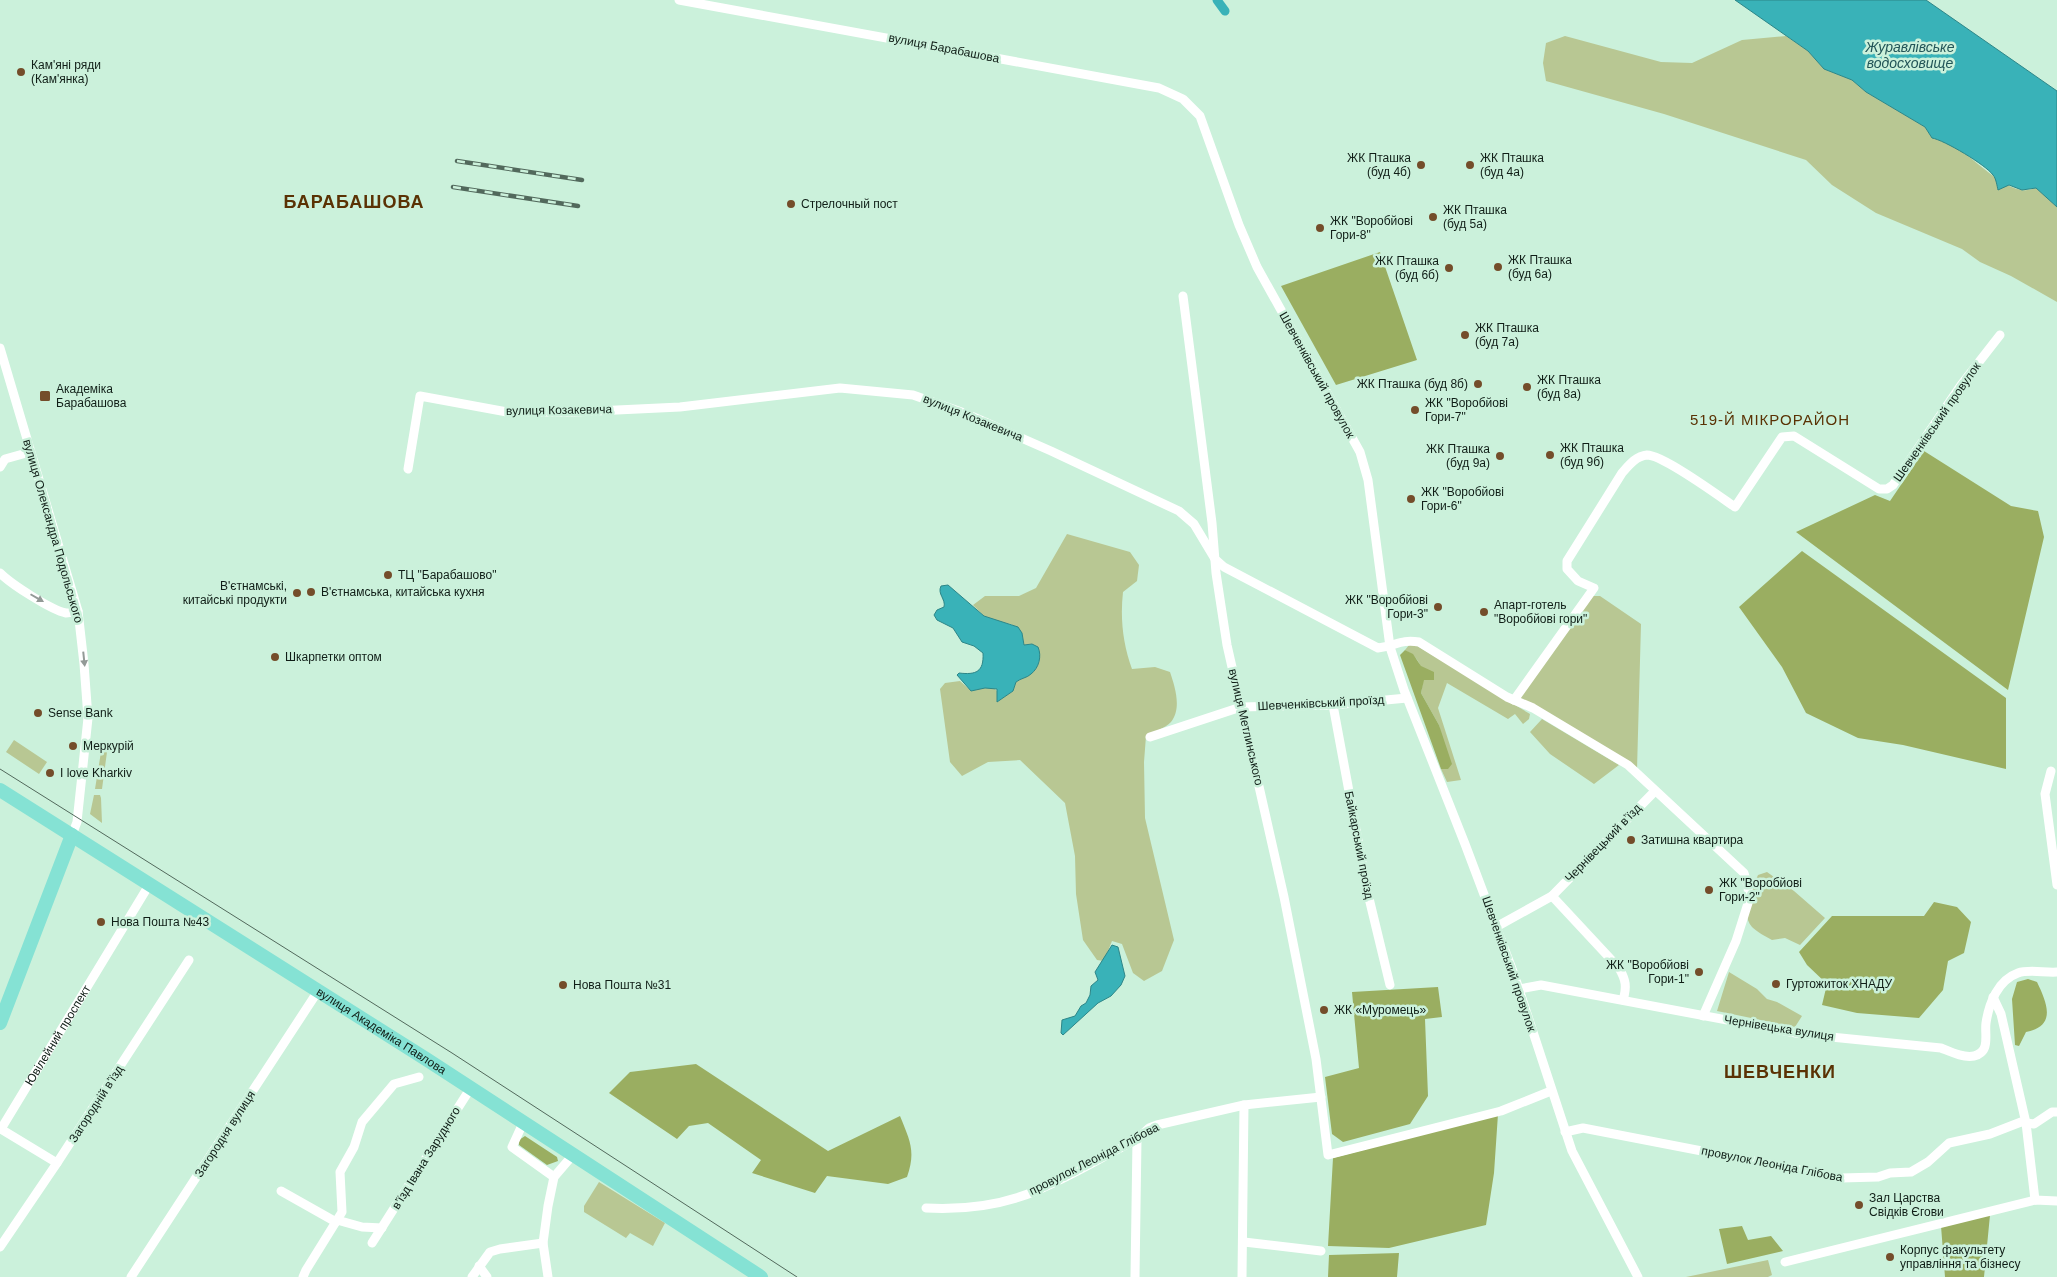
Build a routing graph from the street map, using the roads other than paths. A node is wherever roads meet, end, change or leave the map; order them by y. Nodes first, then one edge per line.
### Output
1 (679, 0) edge
2 (1200, 116) joint
3 (1183, 296) dead end
4 (2000, 335) dead end
5 (0, 348) edge
6 (30, 452) junction
7 (0, 467) edge
8 (408, 469) dead end
9 (1215, 559) junction
10 (0, 573) edge
11 (78, 611) junction
12 (1390, 647) junction
13 (1407, 698) junction
14 (1510, 698) junction
15 (1333, 705) junction
16 (1241, 707) junction
17 (1150, 737) dead end
18 (2051, 772) dead end
19 (0, 790) edge
20 (1655, 791) junction
21 (72, 835) junction
22 (149, 885) junction
23 (2057, 885) edge
24 (1552, 896) junction
25 (1496, 927) junction
26 (189, 960) dead end
27 (2057, 972) edge
28 (1390, 985) dead end
29 (1519, 989) junction
30 (318, 991) junction
31 (1993, 997) junction
32 (1623, 1000) junction
33 (1704, 1016) junction
34 (0, 1023) edge
35 (419, 1078) dead end
36 (470, 1089) junction
37 (1551, 1091) junction
38 (1321, 1097) junction
39 (1244, 1105) junction
40 (2057, 1112) edge
41 (2026, 1123) junction
42 (523, 1124) junction
43 (1565, 1132) junction
44 (1137, 1139) junction
45 (572, 1156) junction
46 (57, 1163) junction
47 (554, 1177) junction
48 (282, 1191) dead end
49 (2035, 1200) junction
50 (2057, 1200) edge
51 (926, 1208) dead end
52 (336, 1221) junction
53 (382, 1228) junction
54 (1244, 1242) junction
55 (372, 1243) dead end
56 (543, 1243) junction
57 (0, 1247) edge
58 (1321, 1251) dead end
59 (1785, 1262) dead end
60 (479, 1266) junction
61 (131, 1277) edge
62 (304, 1277) edge
63 (472, 1277) edge
64 (486, 1277) edge
65 (548, 1277) edge
66 (761, 1277) edge
67 (1135, 1277) edge
68 (1242, 1277) edge
69 (1638, 1277) edge

1 - 2 street, вулиця Барабашова
2 - 12 street, Шевченківський провулок
3 - 9 street, вулиця Метлинського
4 - 14 street, Шевченківський провулок
5 - 6 street, вулиця Олександра Подольського
6 - 7 street
6 - 11 street, вулиця Олександра Подольського
8 - 9 street, вулиця Козакевича
9 - 12 street, вулиця Козакевича
9 - 16 street, вулиця Метлинського
10 -> 11 street
11 -> 21 street, вулиця Олександра Подольського
12 - 13 street, Шевченківський провулок
12 - 14 street
13 - 15 street, Шевченківський проїзд
13 - 25 street, Шевченківський провулок
14 - 20 street
15 - 16 street, Шевченківський проїзд
15 - 28 street, Байкарський проїзд
16 - 17 street, Шевченківський проїзд
16 - 38 street, вулиця Метлинського
18 - 23 street
19 - 21 main road, вулиця Академіка Павлова
20 - 24 street, Чернівецький вʼїзд
20 - 33 street
21 - 22 main road, вулиця Академіка Павлова
21 - 34 main road
22 - 30 main road, вулиця Академіка Павлова
22 - 46 street, Ювілейний проспект
24 - 25 street, Чернівецький вʼїзд
24 - 32 street
25 - 29 street, Шевченківський провулок
26 - 46 street, Загородній вʼїзд
27 - 31 street, Чернівецька вулиця
29 - 32 street, Чернівецька вулиця
29 - 37 street, Шевченківський провулок
30 - 36 main road, вулиця Академіка Павлова
30 - 61 street, Загородня вулиця
31 - 33 street, Чернівецька вулиця
31 - 41 street
32 - 33 street, Чернівецька вулиця
35 - 52 street
36 - 42 main road, вулиця Академіка Павлова
36 - 53 street, в’їзд Івана Зарудного
37 - 38 street, вулиця Метлинського
37 - 43 street, Шевченківський провулок
38 - 39 street, провулок Леоніда Глібова
39 - 44 street, провулок Леоніда Глібова
39 - 54 street
40 - 41 street, провулок Леоніда Глібова
41 - 43 street, провулок Леоніда Глібова
41 - 49 street
42 - 45 main road, вулиця Академіка Павлова
42 - 47 street
43 - 69 street, Шевченківський провулок
44 - 51 street, провулок Леоніда Глібова
44 - 67 street
45 - 47 street
45 - 66 main road, вулиця Академіка Павлова
46 - 57 street, Загородній вʼїзд
47 - 56 street
48 - 52 street
49 - 50 street
49 - 59 street
52 - 53 street
52 - 62 street
53 - 55 street, в’їзд Івана Зарудного
54 - 58 street
54 - 68 street
56 - 60 street
56 - 65 street
60 - 63 street
60 - 64 street

